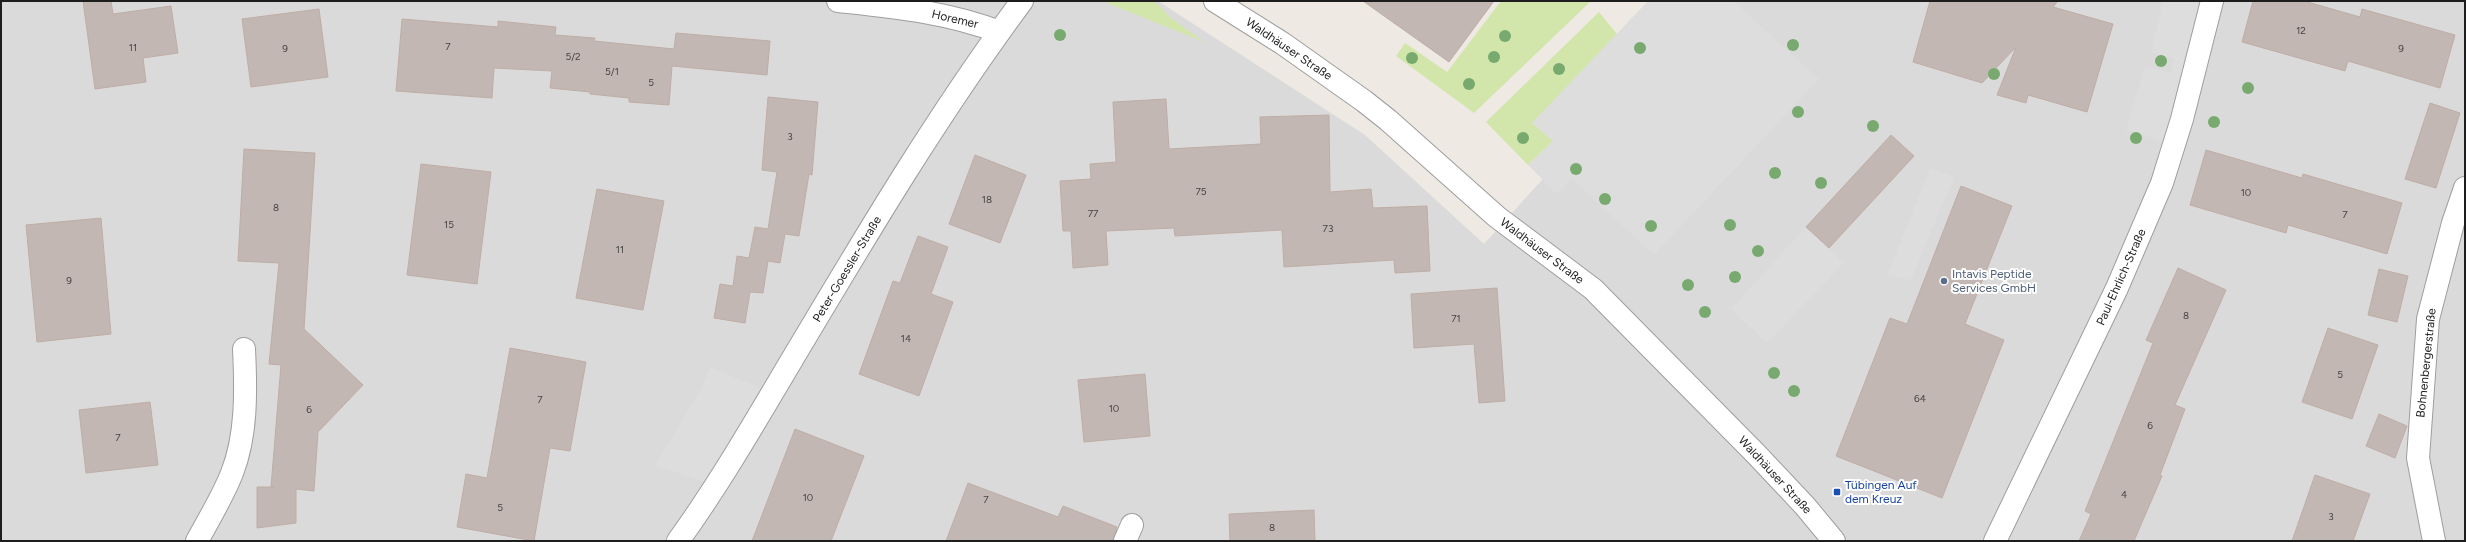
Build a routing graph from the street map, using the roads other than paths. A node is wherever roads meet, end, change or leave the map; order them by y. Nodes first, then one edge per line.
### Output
1 (838, 1) edge
2 (1022, 1) edge
3 (1215, 1) edge
4 (2212, 1) edge
5 (999, 32) junction
6 (2465, 188) edge
7 (244, 349) dead end
8 (197, 541) edge
9 (678, 541) edge
10 (1834, 541) edge
11 (1995, 541) edge
12 (2434, 541) edge

1 - 5 street, Horemer
2 - 5 street, Peter-Goessler-Straße
3 - 10 street, Waldhäuser Straße
4 - 11 street, Paul-Ehrlich-Straße
5 - 9 street, Peter-Goessler-Straße
6 - 12 street, Bohnenbergerstraße
7 - 8 street

